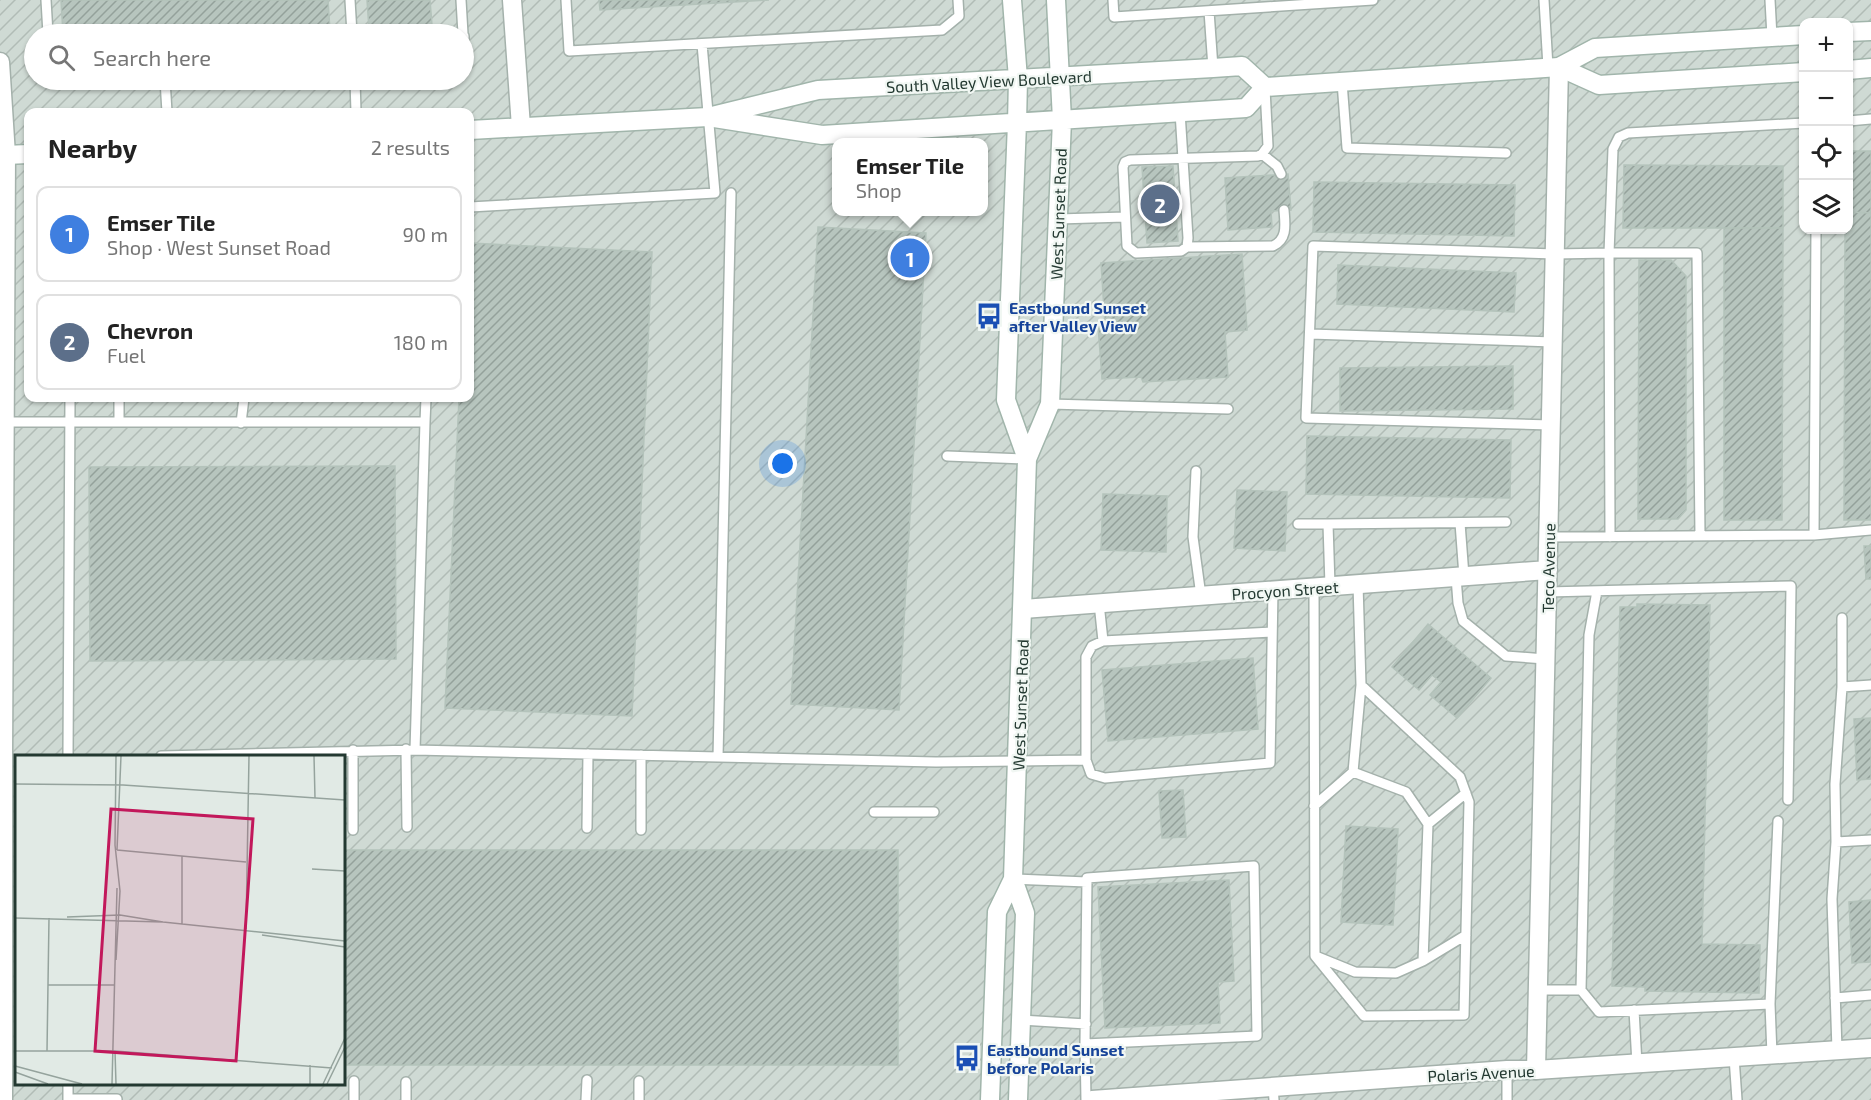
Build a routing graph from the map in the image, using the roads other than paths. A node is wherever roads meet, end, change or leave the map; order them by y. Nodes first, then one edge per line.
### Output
1 (46, 0) edge
2 (350, 0) edge
3 (461, 0) edge
4 (512, 0) edge
5 (566, 0) edge
6 (958, 0) edge
7 (1012, 0) edge
8 (1056, 0) edge
9 (1113, 0) edge
10 (1373, 0) edge
11 (1544, 0) edge
12 (1770, 0) edge
13 (1209, 11) junction
14 (47, 24) edge
15 (351, 24) edge
16 (463, 24) edge
17 (1871, 31) edge
18 (1853, 33) edge
19 (1799, 35) edge
20 (1772, 37) junction
21 (702, 44) junction
22 (0, 62) edge
23 (1554, 67) junction
24 (1213, 68) junction
25 (1871, 68) edge
26 (1853, 70) edge
27 (1799, 72) edge
28 (1061, 76) junction
29 (1017, 79) junction
30 (1342, 82) junction
31 (1265, 87) junction
32 (166, 90) edge
33 (355, 90) edge
34 (167, 108) edge
35 (356, 108) edge
36 (1180, 112) junction
37 (708, 117) junction
38 (1871, 119) edge
39 (1062, 120) junction
40 (1853, 121) edge
41 (1017, 123) junction
42 (1799, 123) edge
43 (521, 128) junction
44 (474, 130) edge
45 (1506, 153) dead end
46 (24, 154) edge
47 (1262, 154) junction
48 (2, 155) edge
49 (1182, 158) junction
50 (1281, 174) dead end
51 (731, 193) dead end
52 (474, 207) edge
53 (1284, 210) dead end
54 (1125, 217) junction
55 (1058, 219) junction
56 (1816, 234) edge
57 (1187, 247) junction
58 (1609, 253) junction
59 (1555, 254) junction
60 (3, 305) edge
61 (1310, 334) junction
62 (1553, 342) junction
63 (70, 402) edge
64 (119, 402) edge
65 (244, 402) edge
66 (426, 402) edge
67 (1050, 404) junction
68 (1228, 409) dead end
69 (5, 422) junction
70 (119, 422) junction
71 (425, 422) junction
72 (70, 423) junction
73 (242, 423) junction
74 (1551, 425) junction
75 (947, 456) dead end
76 (1026, 459) junction
77 (1196, 471) dead end
78 (1506, 522) dead end
79 (1460, 523) junction
80 (1298, 524) dead end
81 (1328, 524) junction
82 (1871, 530) edge
83 (1814, 535) junction
84 (1700, 536) junction
85 (1548, 537) junction
86 (1610, 537) junction
87 (1548, 570) junction
88 (1460, 577) junction
89 (1358, 584) junction
90 (1322, 587) junction
91 (1273, 590) junction
92 (1597, 591) junction
93 (1547, 592) junction
94 (1201, 596) junction
95 (1099, 603) junction
96 (1023, 609) junction
97 (1842, 618) dead end
98 (1272, 633) junction
99 (1102, 641) junction
100 (1545, 659) junction
101 (1361, 685) junction
102 (1871, 685) edge
103 (1842, 687) junction
104 (410, 749) junction
105 (353, 750) junction
106 (588, 754) junction
107 (68, 755) edge
108 (193, 755) edge
109 (641, 755) junction
110 (718, 757) junction
111 (1018, 760) junction
112 (1086, 760) junction
113 (4, 762) edge
114 (1353, 772) junction
115 (1466, 793) junction
116 (1788, 800) dead end
117 (1314, 806) junction
118 (874, 812) dead end
119 (934, 812) dead end
120 (1778, 820) dead end
121 (1428, 824) junction
122 (407, 826) dead end
123 (587, 828) dead end
124 (353, 830) dead end
125 (641, 830) dead end
126 (1871, 840) edge
127 (1836, 842) junction
128 (1013, 879) junction
129 (1087, 882) junction
130 (1466, 935) junction
131 (1316, 956) junction
132 (2, 957) edge
133 (1423, 961) junction
134 (1538, 990) junction
135 (1581, 990) junction
136 (1871, 995) edge
137 (1835, 998) junction
138 (1770, 1004) junction
139 (1634, 1010) junction
140 (1022, 1020) junction
141 (1086, 1024) junction
142 (1085, 1044) junction
143 (1871, 1048) edge
144 (1837, 1050) junction
145 (1772, 1055) junction
146 (1734, 1057) junction
147 (1637, 1064) junction
148 (1507, 1070) junction
149 (1536, 1070) junction
150 (586, 1080) dead end
151 (354, 1081) dead end
152 (639, 1081) dead end
153 (406, 1082) dead end
154 (1273, 1094) edge
155 (1245, 1095) edge
156 (117, 1099) edge
157 (3, 1100) edge
158 (68, 1100) edge
159 (354, 1100) edge
160 (406, 1100) edge
161 (586, 1100) edge
162 (639, 1100) edge
163 (990, 1100) edge
164 (1018, 1100) edge
165 (1086, 1100) edge
166 (1092, 1100) edge
167 (1507, 1100) edge
168 (1737, 1100) edge

1 - 14 lane
2 - 15 lane
3 - 16 lane
4 - 43 main road
5 - 21 lane
6 - 21 lane
7 - 29 main road, West Sunset Road
8 - 28 main road, West Sunset Road
9 - 13 lane
10 - 13 lane
11 - 23 lane
12 - 20 lane
13 - 24 lane
17 - 18 main road
19 - 20 main road
20 - 23 main road
21 - 37 lane
22 - 48 main road
23 - 27 main road
23 - 30 main road
23 - 59 main road, Teco Avenue
24 - 28 main road, South Valley View Boulevard
24 - 31 main road, South Valley View Boulevard
25 - 26 main road
28 - 29 main road, South Valley View Boulevard
28 - 39 main road, West Sunset Road
29 - 37 main road, South Valley View Boulevard
29 - 41 main road, West Sunset Road
30 - 31 main road
30 - 45 lane
31 - 36 main road, South Valley View Boulevard
31 - 47 lane
32 - 34 lane
33 - 35 lane
36 - 39 main road, South Valley View Boulevard
36 - 49 lane
37 - 41 main road, South Valley View Boulevard
37 - 43 main road, South Valley View Boulevard
37 - 52 lane
38 - 40 lane
39 - 41 main road, South Valley View Boulevard
39 - 55 main road, West Sunset Road
41 - 76 main road, West Sunset Road
42 - 58 lane
43 - 44 main road, South Valley View Boulevard
46 - 48 main road
47 - 49 lane
47 - 50 lane
48 - 60 main road
49 - 54 lane
49 - 57 lane
51 - 110 lane
53 - 57 lane
54 - 55 lane
54 - 57 lane
55 - 67 main road, West Sunset Road
56 - 83 lane
58 - 59 lane
58 - 84 lane
58 - 86 lane
59 - 61 lane
59 - 62 main road, Teco Avenue
60 - 69 main road
61 - 62 lane
61 - 74 lane
62 - 74 main road, Teco Avenue
63 - 72 lane
64 - 70 lane
65 - 73 lane
66 - 71 lane
67 - 68 lane
67 - 76 main road, West Sunset Road
69 - 72 lane
69 - 113 main road
70 - 72 lane
70 - 73 lane
71 - 73 lane
71 - 104 lane
72 - 107 lane
74 - 85 main road, Teco Avenue
75 - 76 lane
76 - 96 main road, West Sunset Road
77 - 94 lane
78 - 79 lane
79 - 81 lane
79 - 88 lane
80 - 81 lane
81 - 90 lane
82 - 83 lane
83 - 84 lane
84 - 86 lane
85 - 86 lane
85 - 87 main road, Teco Avenue
87 - 88 main road, Procyon Street
87 - 93 main road, Teco Avenue
88 - 89 main road, Procyon Street
88 - 100 lane
89 - 90 main road, Procyon Street
89 - 101 lane
90 - 91 main road, Procyon Street
90 - 117 lane
91 - 94 main road, Procyon Street
91 - 98 lane
92 - 93 lane
92 - 116 lane
92 - 135 lane
93 - 100 main road, Teco Avenue
94 - 95 main road, Procyon Street
95 - 96 main road, Procyon Street
95 - 99 lane
96 - 111 main road, West Sunset Road
97 - 103 lane
98 - 99 lane
98 - 112 lane
99 - 112 lane
100 - 134 main road, Teco Avenue
101 - 114 lane
101 - 115 lane
102 - 103 lane
103 - 127 lane
104 - 105 lane
104 - 106 lane
104 - 122 lane
105 - 108 lane
105 - 124 lane
106 - 109 lane
106 - 123 lane
109 - 110 lane
109 - 125 lane
110 - 111 lane
111 - 112 lane
111 - 128 main road, West Sunset Road
113 - 132 main road
114 - 117 lane
114 - 121 lane
115 - 121 lane
115 - 130 lane
117 - 131 lane
118 - 119 lane
120 - 138 lane
121 - 133 lane
126 - 127 lane
127 - 137 lane
128 - 129 lane
128 - 140 main road, West Sunset Road
128 - 163 main road, West Sunset Road
129 - 141 lane
129 - 142 lane
130 - 131 lane
130 - 133 lane
131 - 133 lane
132 - 157 main road
134 - 135 lane
134 - 149 main road, Teco Avenue
135 - 139 lane
136 - 137 lane
137 - 144 lane
138 - 139 lane
138 - 145 lane
139 - 147 lane
140 - 141 lane
140 - 164 main road, West Sunset Road
141 - 142 lane
142 - 165 lane
143 - 144 main road, Polaris Avenue
144 - 145 main road, Polaris Avenue
145 - 146 main road, Polaris Avenue
146 - 147 main road, Polaris Avenue
146 - 168 lane
147 - 149 main road, Polaris Avenue
148 - 149 main road, Polaris Avenue
148 - 154 main road, Polaris Avenue
148 - 167 lane
150 - 161 lane
151 - 159 lane
152 - 162 lane
153 - 160 lane
154 - 155 main road, Polaris Avenue
155 - 166 main road, Polaris Avenue
156 - 158 lane

